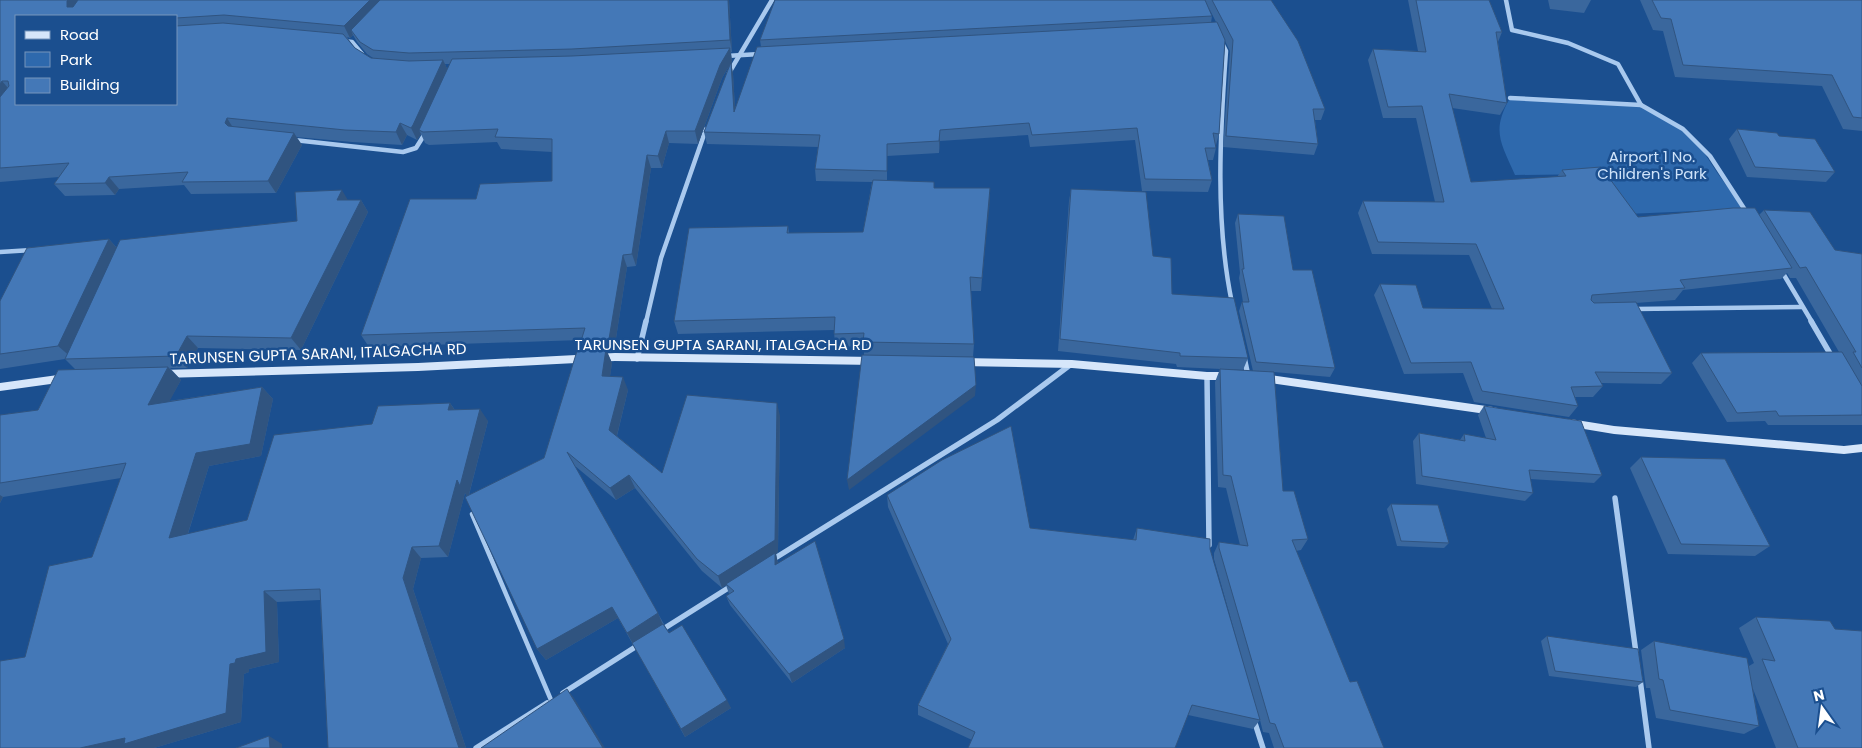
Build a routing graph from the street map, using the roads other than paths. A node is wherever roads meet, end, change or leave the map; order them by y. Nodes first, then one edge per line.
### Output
1 (772, 0) edge
2 (1506, 0) edge
3 (358, 35) edge
4 (1219, 37) edge
5 (342, 41) edge
6 (352, 42) junction
7 (769, 54) edge
8 (739, 55) junction
9 (720, 56) edge
10 (364, 57) edge
11 (726, 78) edge
12 (1510, 98) dead end
13 (1641, 105) junction
14 (709, 123) edge
15 (427, 130) edge
16 (286, 140) edge
17 (1749, 217) edge
18 (38, 250) edge
19 (0, 252) edge
20 (1778, 266) edge
21 (1802, 306) junction
22 (1233, 308) edge
23 (1625, 310) edge
24 (1242, 347) edge
25 (637, 359) junction
26 (884, 362) edge
27 (954, 362) edge
28 (1072, 364) junction
29 (1837, 365) edge
30 (149, 375) edge
31 (1207, 376) junction
32 (1248, 376) junction
33 (79, 377) edge
34 (0, 387) edge
35 (1508, 414) edge
36 (1556, 421) edge
37 (1862, 448) edge
38 (1615, 498) dead end
39 (472, 514) edge
40 (1209, 550) edge
41 (766, 564) edge
42 (741, 580) edge
43 (1637, 661) edge
44 (1639, 671) edge
45 (551, 700) junction
46 (1253, 716) edge
47 (476, 748) edge
48 (1263, 748) edge
49 (1649, 748) edge

1 - 8 street
2 - 13 street
3 - 6 street
4 - 22 street
5 - 6 street
6 - 10 street
7 - 8 street
8 - 9 street
8 - 11 street
12 - 13 street
13 - 17 street
14 - 25 street
15 - 16 street
18 - 19 street
20 - 21 street
21 - 23 street
21 - 29 street
24 - 32 street
25 - 26 street, TARUNSEN GUPTA SARANI, ITALGACHA RD
25 - 30 street, TARUNSEN GUPTA SARANI, ITALGACHA RD
27 - 28 street
28 - 31 street
28 - 41 street
31 - 32 street
31 - 40 street
32 - 35 street
33 - 34 street
36 - 37 street
38 - 43 street
39 - 45 lane
42 - 45 street
44 - 49 street
45 - 47 street
46 - 48 street

